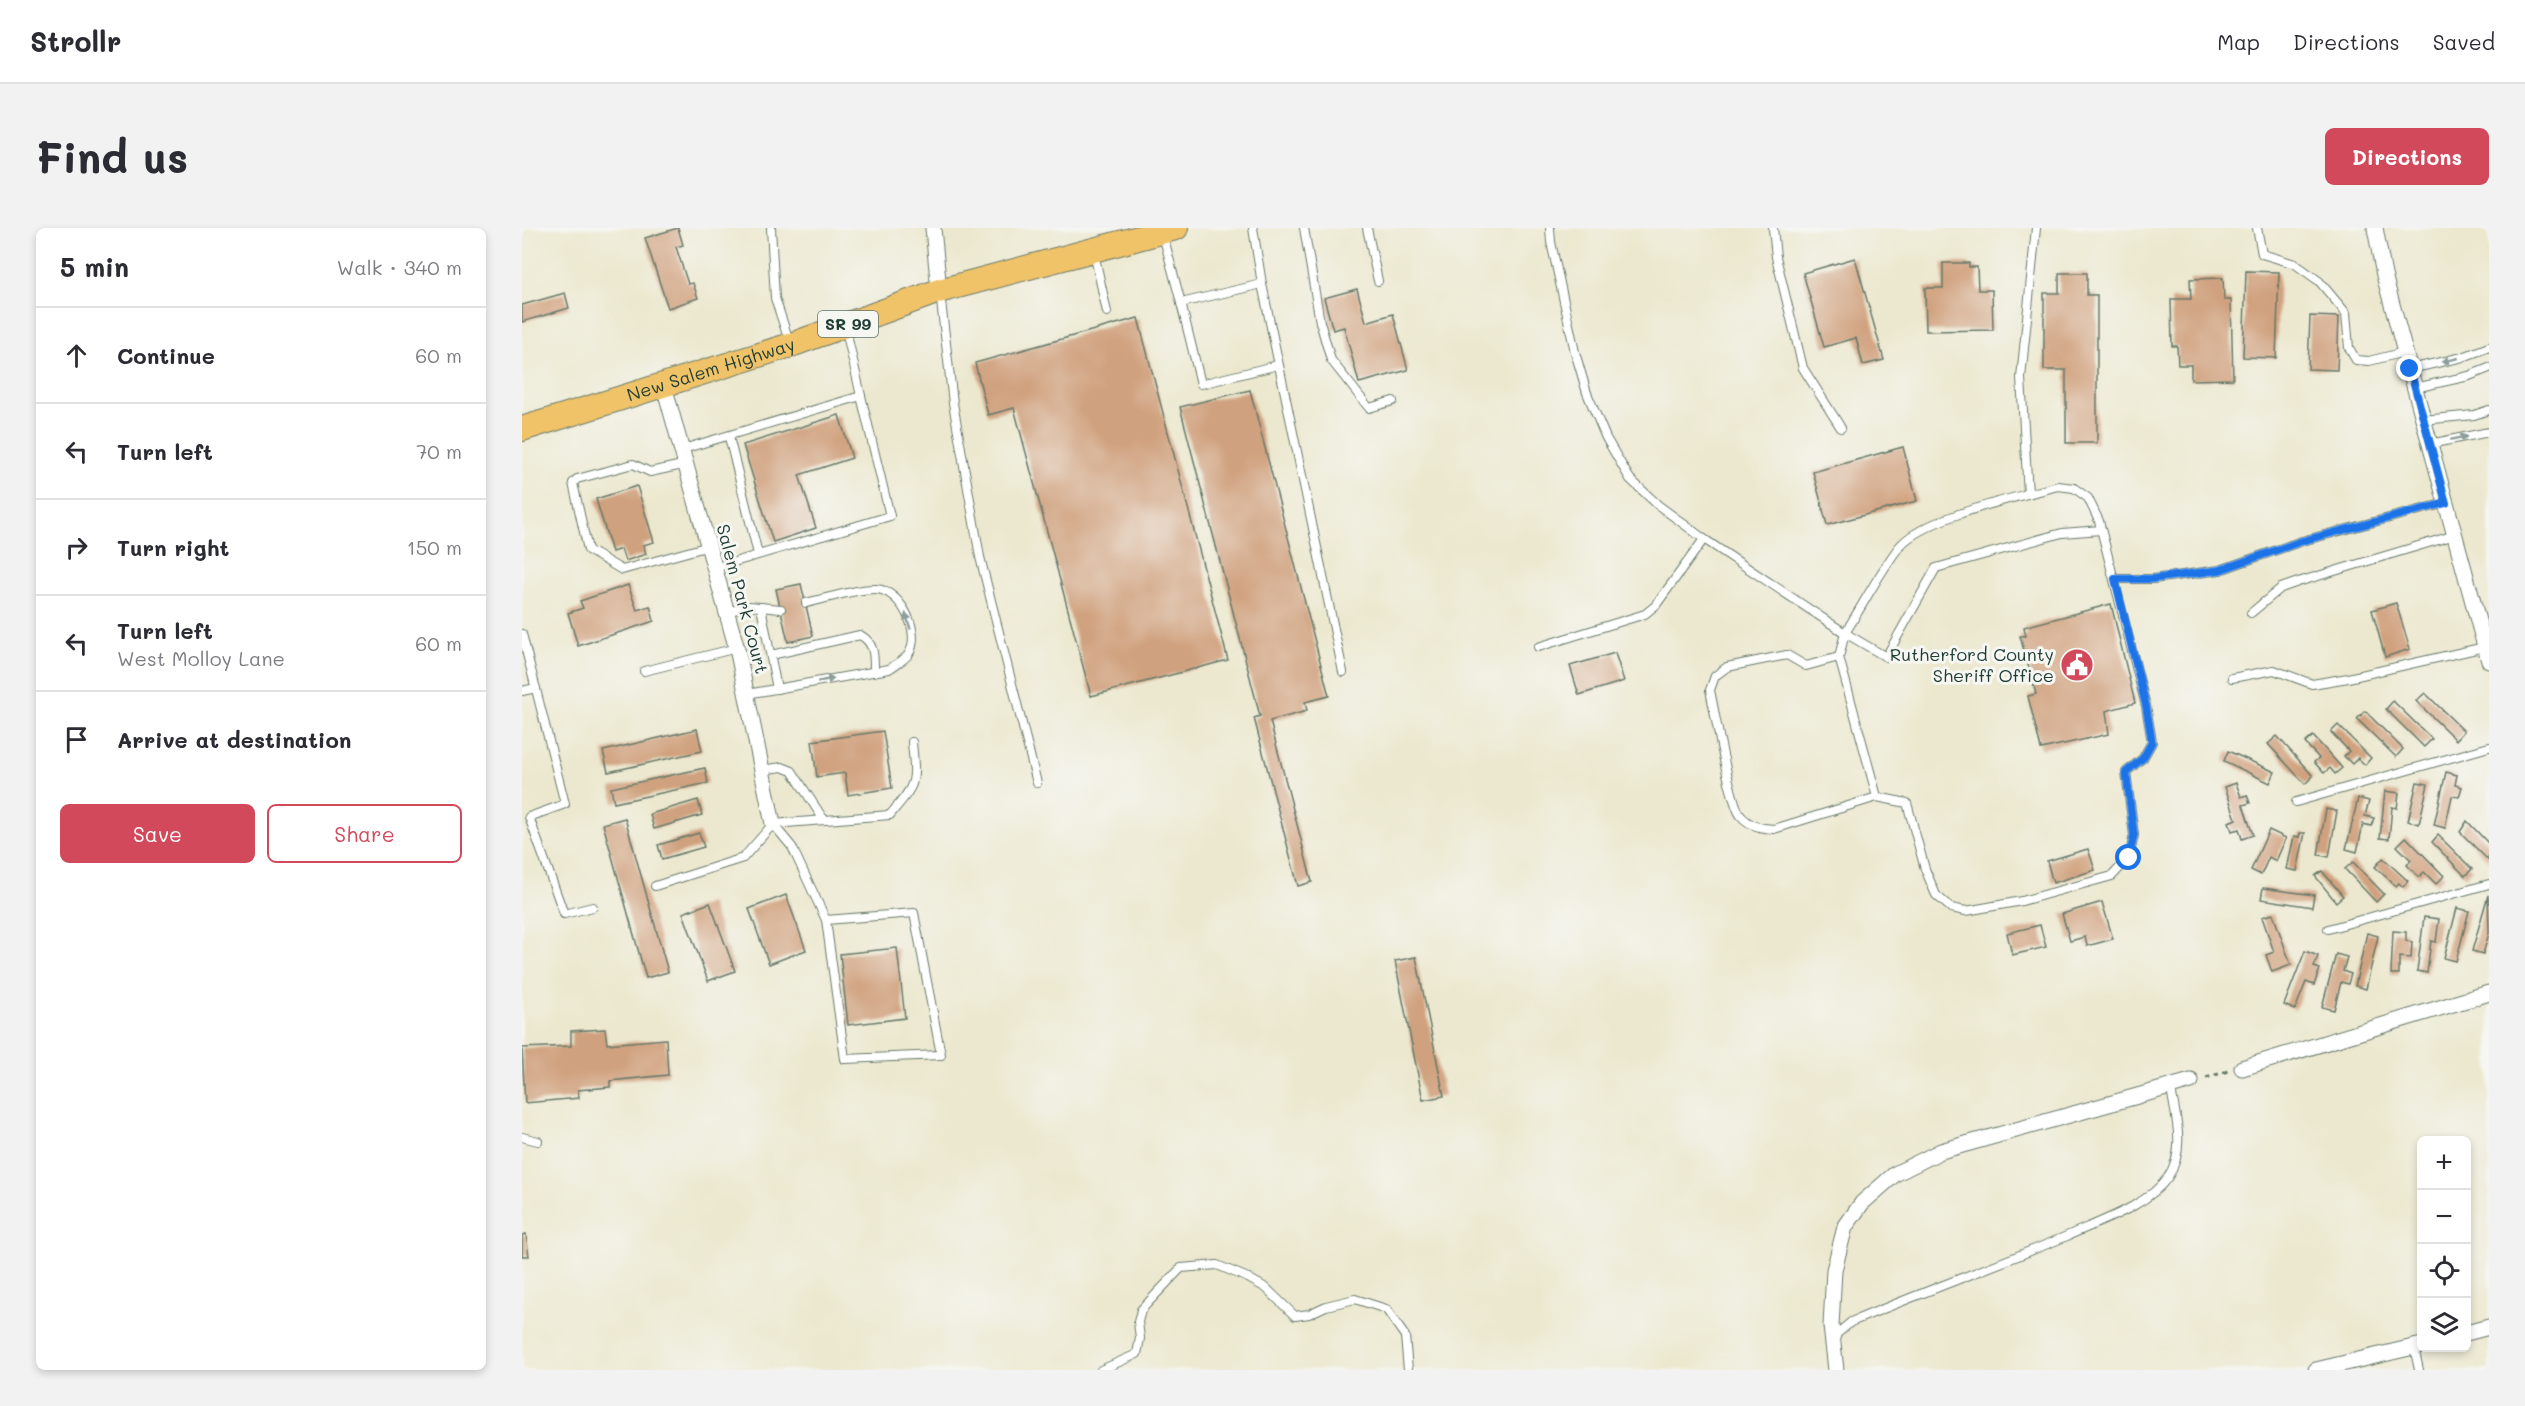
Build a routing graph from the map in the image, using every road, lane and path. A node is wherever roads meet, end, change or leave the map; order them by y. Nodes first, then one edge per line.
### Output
1 (771, 228) edge
2 (933, 228) edge
3 (1253, 228) edge
4 (1304, 228) edge
5 (1367, 228) edge
6 (1550, 228) edge
7 (1773, 228) edge
8 (2036, 228) edge
9 (2257, 228) edge
10 (2375, 228) edge
11 (1169, 230) edge
12 (1093, 249) junction
13 (1378, 281) dead end
14 (1262, 284) junction
15 (939, 291) junction
16 (1181, 303) junction
17 (1107, 312) dead end
18 (845, 325) junction
19 (791, 345) junction
20 (2489, 347) edge
21 (2405, 352) junction
22 (1278, 365) junction
23 (2489, 368) edge
24 (2410, 369) junction
25 (664, 386) junction
26 (2415, 388) junction
27 (861, 396) junction
28 (1393, 401) dead end
29 (2489, 410) edge
30 (2423, 420) junction
31 (1841, 428) dead end
32 (522, 429) edge
33 (2489, 432) edge
34 (729, 437) junction
35 (2430, 444) junction
36 (685, 456) junction
37 (2028, 494) junction
38 (2446, 503) junction
39 (2102, 530) junction
40 (2455, 535) junction
41 (1704, 539) junction
42 (709, 546) junction
43 (758, 554) junction
44 (714, 568) junction
45 (2115, 579) junction
46 (806, 603) dead end
47 (761, 607) junction
48 (781, 609) dead end
49 (727, 612) junction
50 (2251, 613) dead end
51 (1845, 633) junction
52 (522, 634) edge
53 (1538, 647) dead end
54 (737, 648) junction
55 (2487, 654) edge
56 (771, 655) junction
57 (1839, 657) junction
58 (644, 671) dead end
59 (874, 672) junction
60 (1343, 672) dead end
61 (2232, 678) dead end
62 (536, 688) junction
63 (777, 689) junction
64 (522, 692) edge
65 (747, 694) junction
66 (912, 742) dead end
67 (2489, 747) edge
68 (762, 770) junction
69 (1037, 783) dead end
70 (1877, 798) junction
71 (2296, 802) dead end
72 (525, 818) edge
73 (824, 820) junction
74 (773, 824) junction
75 (2489, 884) edge
76 (655, 886) dead end
77 (593, 907) dead end
78 (826, 920) junction
79 (2328, 929) dead end
80 (2489, 993) edge
81 (2241, 1068) joint
82 (2191, 1082) joint
83 (2171, 1089) junction
84 (522, 1137) edge
85 (538, 1141) dead end
86 (2489, 1327) edge
87 (2471, 1332) edge
88 (1832, 1338) junction
89 (2417, 1346) edge
90 (2418, 1352) edge
91 (1101, 1370) edge
92 (1408, 1370) edge
93 (1836, 1370) edge
94 (2316, 1370) edge
95 (2419, 1370) edge

1 - 19 lane
2 - 15 street
3 - 14 lane
4 - 28 lane
5 - 13 lane
6 - 41 lane
7 - 31 lane
8 - 37 lane
9 - 21 lane
10 - 21 street
11 - 12 main road, New Salem Highway / SR 99
11 - 16 lane
12 - 15 main road, New Salem Highway / SR 99
12 - 17 lane
14 - 16 lane
14 - 22 lane
15 - 18 main road, New Salem Highway / SR 99
15 - 69 lane
16 - 22 lane
18 - 19 main road, New Salem Highway / SR 99
18 - 27 lane
19 - 25 main road, New Salem Highway / SR 99
20 -> 24 lane
21 - 24 street
22 - 60 lane
23 - 26 lane
24 - 26 street
25 - 32 main road, New Salem Highway / SR 99
25 - 36 street, Salem Park Court
26 - 30 street
27 - 34 lane
27 - 43 lane
29 - 30 lane
30 - 35 street
35 -> 33 lane
34 - 36 lane
34 - 43 lane
35 - 38 street
36 - 42 street, Salem Park Court
36 - 42 lane
37 - 39 lane
37 - 51 lane
38 - 40 street
38 - 45 lane
39 - 45 lane
39 - 51 lane
40 - 50 lane
40 - 55 street
41 - 51 lane
41 - 53 lane
42 - 44 street, Salem Park Court
43 - 44 lane
44 - 49 street, Salem Park Court
45 - 70 lane
59 -> 46 lane
47 - 48 lane
47 - 49 lane
47 - 56 lane
49 - 54 street, Salem Park Court
51 - 57 lane
52 - 62 lane
54 - 58 lane
54 - 65 street, Salem Park Court
55 - 61 lane
56 - 59 lane
56 - 63 lane
57 - 70 lane
57 - 70 lane
63 -> 59 lane
62 - 64 lane
62 - 72 lane
63 - 65 lane
65 - 68 street, Salem Park Court
66 - 73 lane
67 - 71 lane
68 - 73 lane
68 - 74 street, Salem Park Court
72 - 77 lane
73 - 74 lane
74 - 76 lane
74 - 78 lane
75 - 79 lane
78 - 78 lane
80 - 81 street
81 - 82 path
82 - 83 street
83 - 88 lane
83 - 88 street
84 - 85 lane
86 - 87 street
88 - 93 street
89 - 94 street
90 - 95 lane
91 - 92 lane

